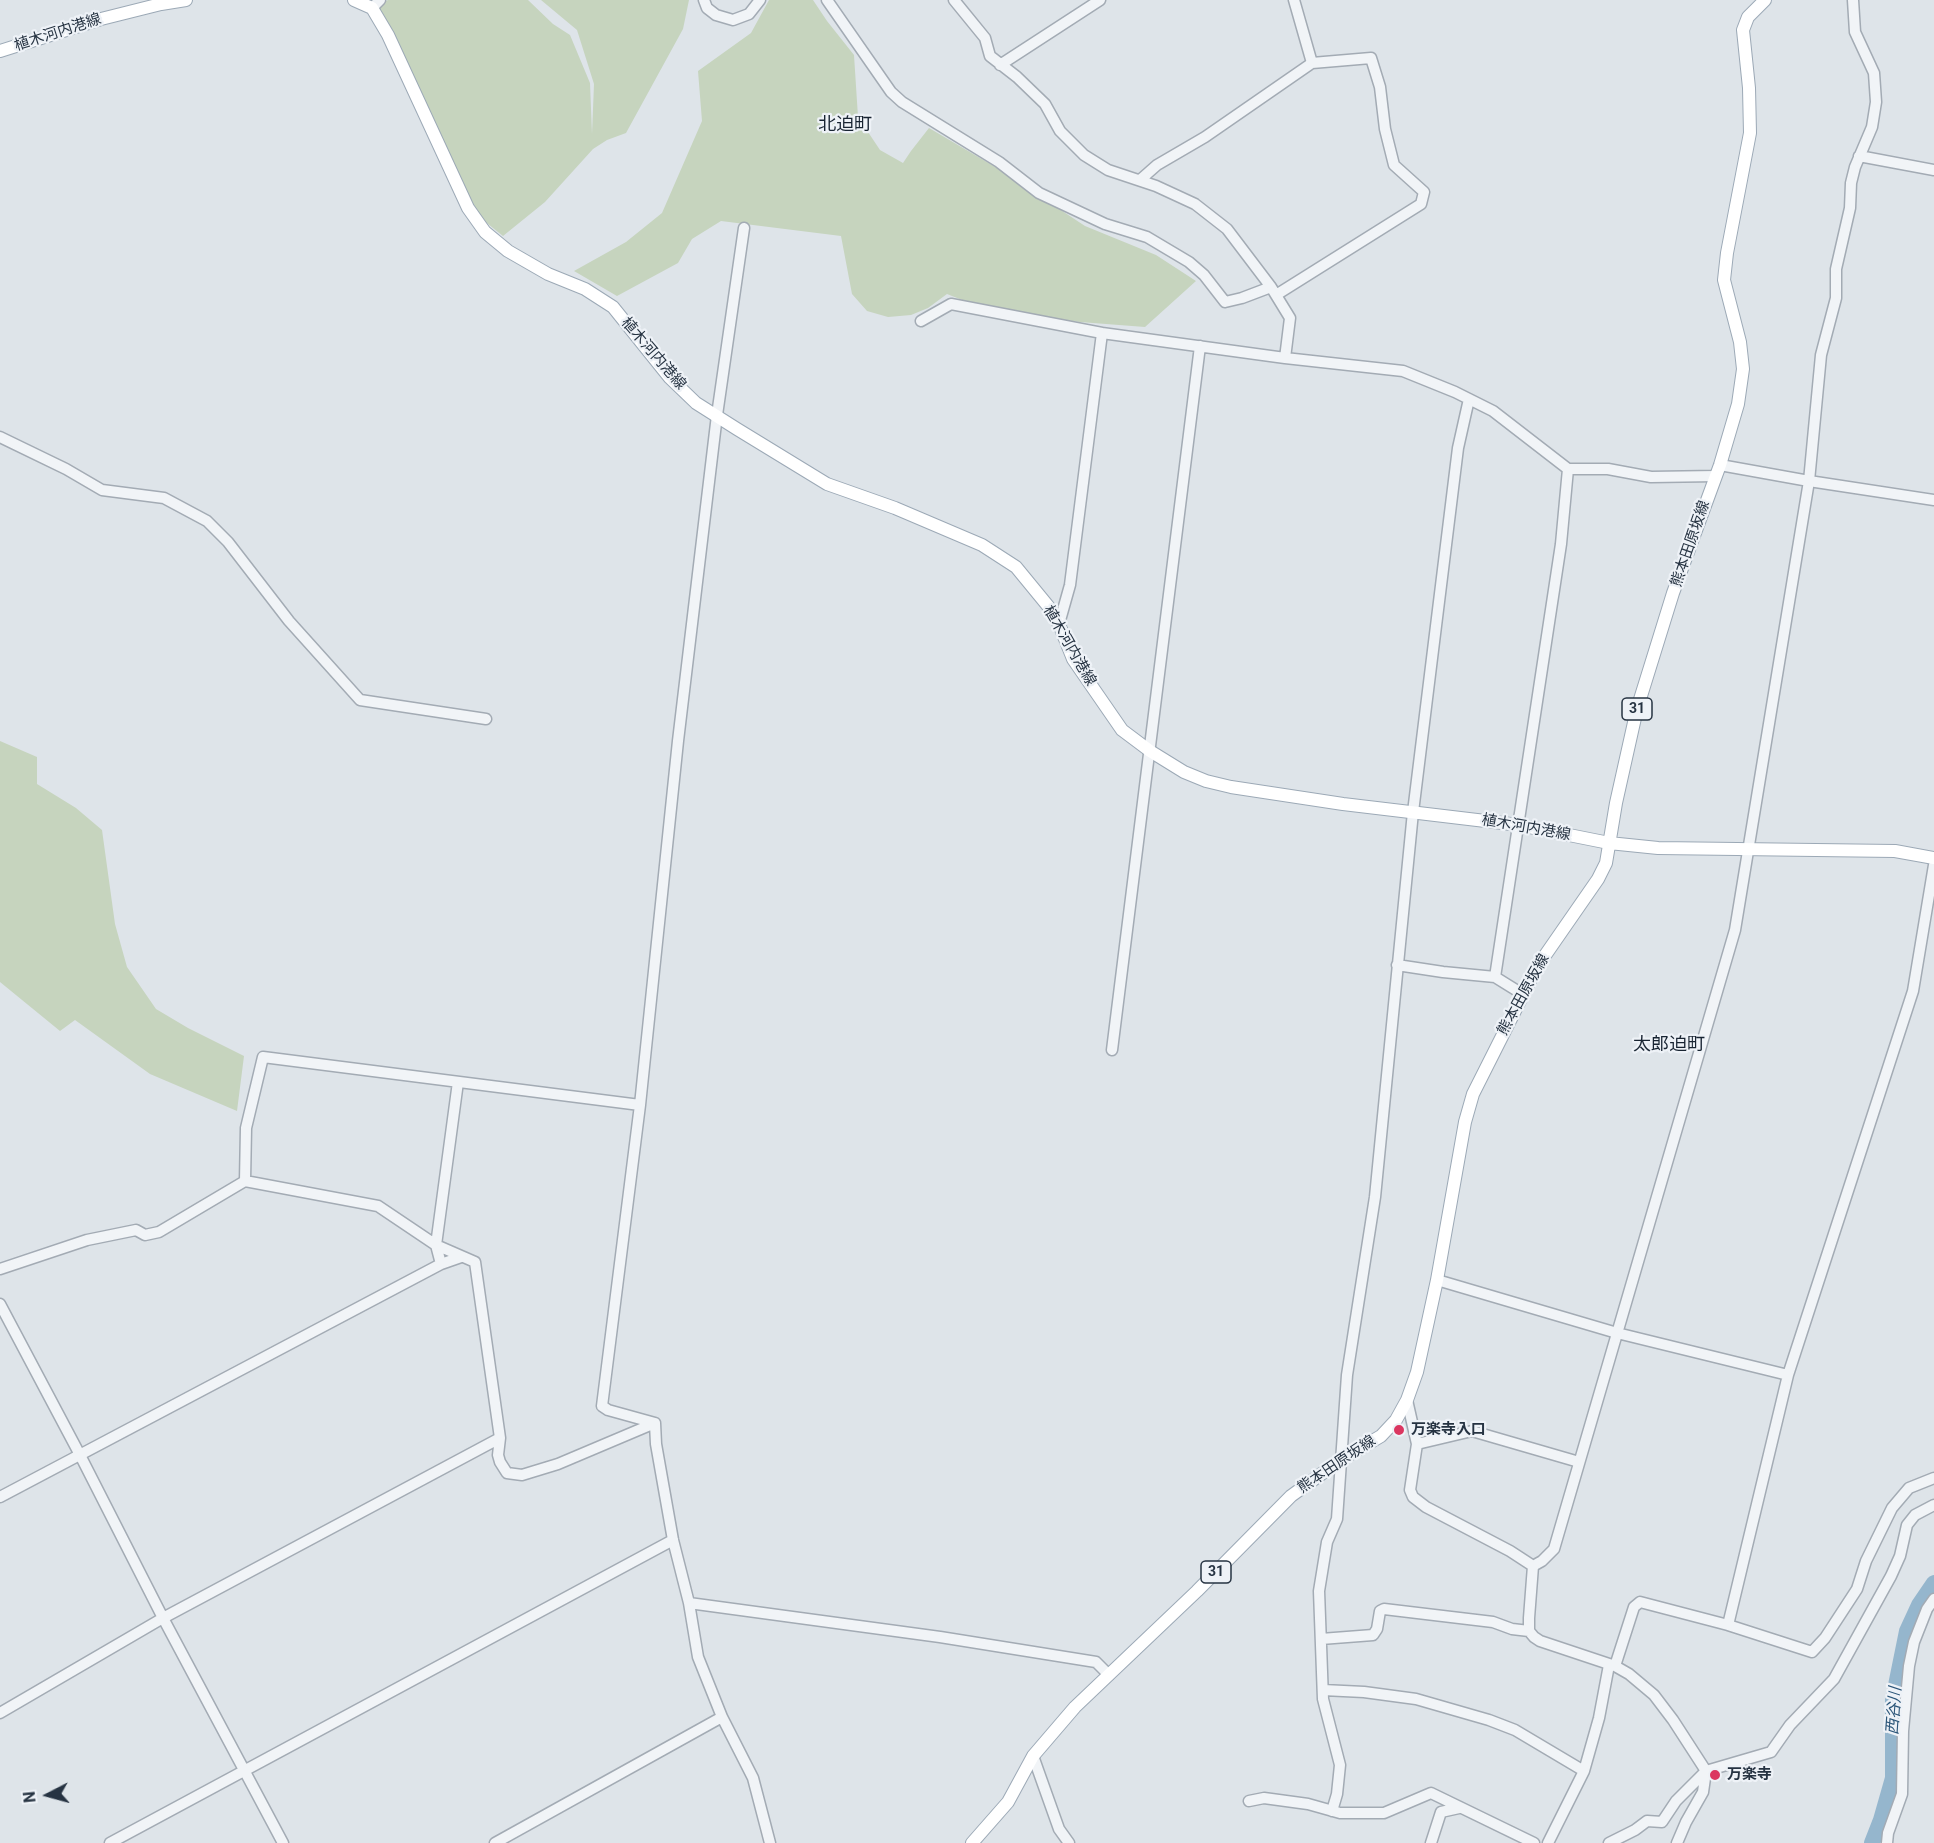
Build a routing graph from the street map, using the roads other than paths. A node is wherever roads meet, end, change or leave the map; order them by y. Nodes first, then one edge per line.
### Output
1 (186, 0) edge
2 (354, 0) edge
3 (704, 0) edge
4 (760, 0) edge
5 (827, 0) edge
6 (954, 0) edge
7 (1100, 0) edge
8 (1294, 0) edge
9 (1765, 0) edge
10 (1853, 0) edge
11 (375, 3) edge
12 (0, 51) edge
13 (1312, 63) junction
14 (1000, 65) junction
15 (1859, 156) junction
16 (1934, 170) edge
17 (1140, 180) junction
18 (744, 228) dead end
19 (1273, 291) junction
20 (921, 321) dead end
21 (1102, 333) junction
22 (1200, 346) junction
23 (1284, 358) junction
24 (1469, 399) junction
25 (717, 415) junction
26 (0, 437) edge
27 (1568, 469) junction
28 (1718, 470) junction
29 (1809, 481) junction
30 (1934, 500) edge
31 (1059, 624) junction
32 (486, 719) dead end
33 (1150, 751) junction
34 (1413, 812) junction
35 (1519, 825) junction
36 (1609, 843) junction
37 (1748, 849) junction
38 (1934, 858) edge
39 (1934, 865) edge
40 (1397, 964) junction
41 (1495, 977) junction
42 (1524, 995) junction
43 (1112, 1050) dead end
44 (458, 1082) junction
45 (640, 1105) junction
46 (245, 1181) junction
47 (436, 1245) junction
48 (461, 1257) junction
49 (441, 1264) junction
50 (0, 1269) edge
51 (1437, 1280) junction
52 (0, 1304) edge
53 (1617, 1333) junction
54 (1788, 1375) junction
55 (1407, 1400) junction
56 (655, 1423) junction
57 (500, 1438) junction
58 (1417, 1444) junction
59 (80, 1455) junction
60 (1342, 1459) junction
61 (1579, 1462) junction
62 (1934, 1478) edge
63 (0, 1497) edge
64 (1934, 1505) edge
65 (673, 1540) junction
66 (1533, 1566) junction
67 (1934, 1599) edge
68 (689, 1603) junction
69 (163, 1618) junction
70 (1728, 1625) junction
71 (1529, 1631) junction
72 (1321, 1639) junction
73 (1612, 1665) junction
74 (1109, 1675) junction
75 (1323, 1690) junction
76 (0, 1713) edge
77 (722, 1717) junction
78 (1033, 1756) junction
79 (245, 1770) junction
80 (1584, 1771) junction
81 (1706, 1771) junction
82 (1250, 1801) dead end
83 (1459, 1808) junction
84 (1332, 1811) junction
85 (110, 1843) edge
86 (284, 1843) edge
87 (495, 1843) edge
88 (770, 1843) edge
89 (972, 1843) edge
90 (1069, 1843) edge
91 (1431, 1843) edge
92 (1534, 1843) edge
93 (1548, 1843) edge
94 (1609, 1843) edge
95 (1677, 1843) edge
96 (1887, 1843) edge

1 - 12 main road, 植木河内港線
2 - 11 main road, 植木河内港線
3 - 4 street
5 - 19 street
6 - 14 street
7 - 14 street
8 - 13 street
9 - 28 main road, 熊本田原坂線 / 31
10 - 15 street
11 - 25 main road, 植木河内港線
13 - 17 street
13 - 19 street
14 - 17 street
15 - 16 street
15 - 29 street
17 - 19 street
18 - 25 street
19 - 23 street
20 - 21 street
21 - 22 street
21 - 31 street
22 - 23 street
22 - 33 street
23 - 24 street
24 - 27 street
24 - 34 street
25 - 31 main road, 植木河内港線
25 - 45 street
26 - 32 street
27 - 28 street
27 - 35 street
28 - 29 street
28 - 36 main road, 熊本田原坂線 / 31
29 - 30 street
29 - 37 street
31 - 33 main road, 植木河内港線
33 - 34 main road, 植木河内港線
33 - 43 street
34 - 35 main road, 植木河内港線
34 - 40 street
35 - 36 main road, 植木河内港線
35 - 41 street
36 - 37 main road, 植木河内港線
36 - 42 main road, 熊本田原坂線 / 31
37 - 38 main road, 植木河内港線
37 - 53 street
39 - 54 street
40 - 41 street
40 - 60 street
41 - 42 street
42 - 51 main road, 熊本田原坂線 / 31
44 - 45 street
44 - 46 street
44 - 47 street
45 - 56 street
46 - 47 street
46 - 50 street
47 - 48 street
47 - 49 street
48 - 49 street
48 - 57 street
49 - 59 street
51 - 53 street
51 - 55 main road, 熊本田原坂線 / 31
52 - 59 street
53 - 54 street
53 - 61 street
54 - 70 street
55 - 58 street
55 - 60 main road, 熊本田原坂線 / 31
56 - 57 street
56 - 65 street
57 - 69 street
58 - 61 street
58 - 66 street
59 - 63 street
59 - 69 street
60 - 72 street
60 - 74 main road, 熊本田原坂線 / 31
61 - 66 street
62 - 70 street
64 - 81 street
65 - 68 street
65 - 79 street
66 - 71 street
67 - 96 street
68 - 74 street
68 - 77 street
69 - 76 street
69 - 79 street
70 - 73 street
71 - 72 street
71 - 73 street
72 - 75 street
73 - 80 street
73 - 81 street
74 - 78 main road, 熊本田原坂線 / 31
75 - 80 street
75 - 84 street
77 - 87 street
77 - 88 street
78 - 89 main road, 熊本田原坂線 / 31
78 - 90 street
79 - 85 street
79 - 86 street
80 - 93 street
81 - 94 street
81 - 95 street
82 - 84 street
83 - 84 street
83 - 91 street
83 - 92 street

